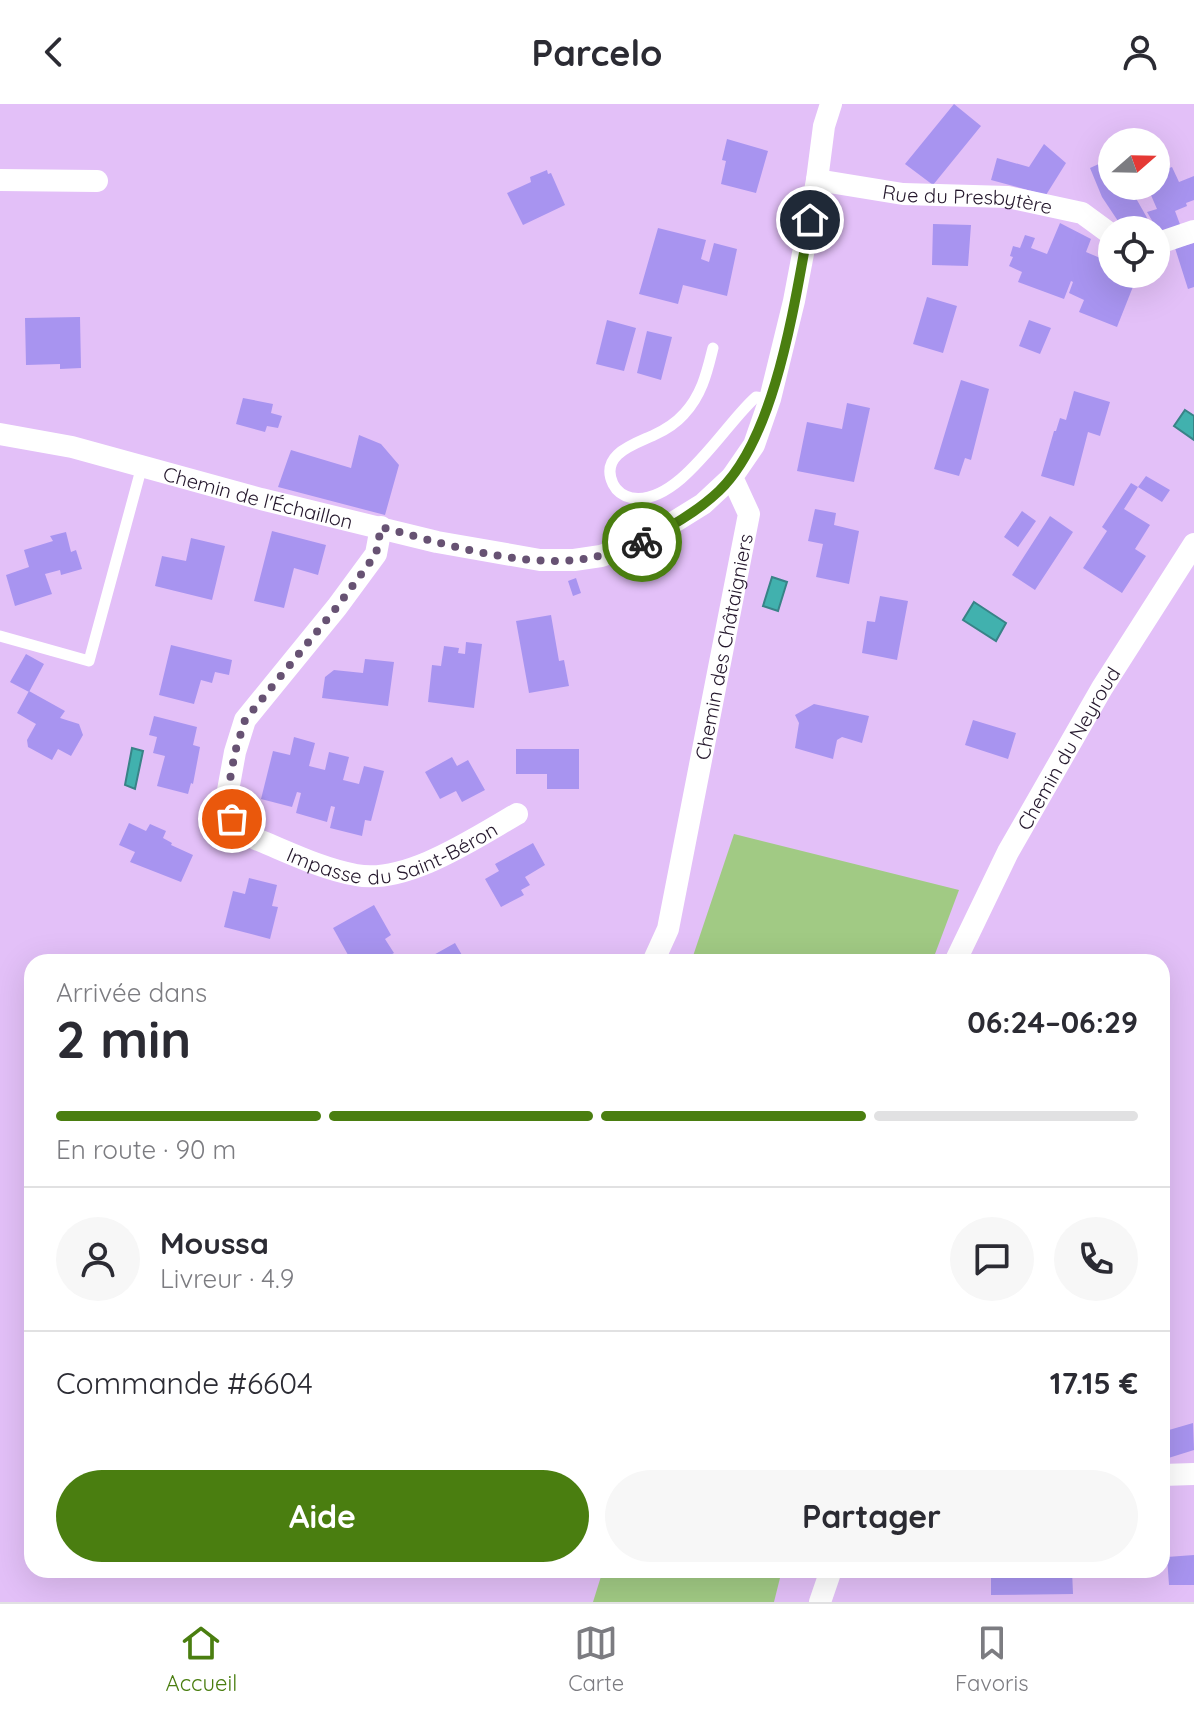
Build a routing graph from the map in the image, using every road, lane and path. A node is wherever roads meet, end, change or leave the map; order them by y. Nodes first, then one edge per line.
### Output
1 (831, 104) edge
2 (0, 180) edge
3 (817, 180) junction
4 (97, 181) dead end
5 (1098, 225) edge
6 (1194, 231) edge
7 (1170, 239) edge
8 (713, 348) dead end
9 (770, 399) junction
10 (0, 434) edge
11 (142, 466) junction
12 (732, 477) junction
13 (381, 527) junction
14 (1194, 544) edge
15 (0, 636) edge
16 (517, 814) dead end
17 (657, 954) edge
18 (959, 954) edge
19 (1194, 1474) edge
20 (1170, 1475) edge
21 (828, 1578) edge
22 (820, 1602) edge

1 - 3 street
2 - 4 street
3 - 5 street, Rue du Presbytère
3 - 9 street
6 - 7 street
8 - 9 lane
9 - 12 street
10 - 11 street, Chemin de l'Échaillon
11 - 13 street, Chemin de l'Échaillon
11 - 15 lane
12 - 13 street, Chemin de l'Échaillon
12 - 17 street, Chemin des Châtaigniers
13 - 16 street, Impasse du Saint-Béron
14 - 18 street, Chemin du Neyroud
19 - 20 street
21 - 22 street

